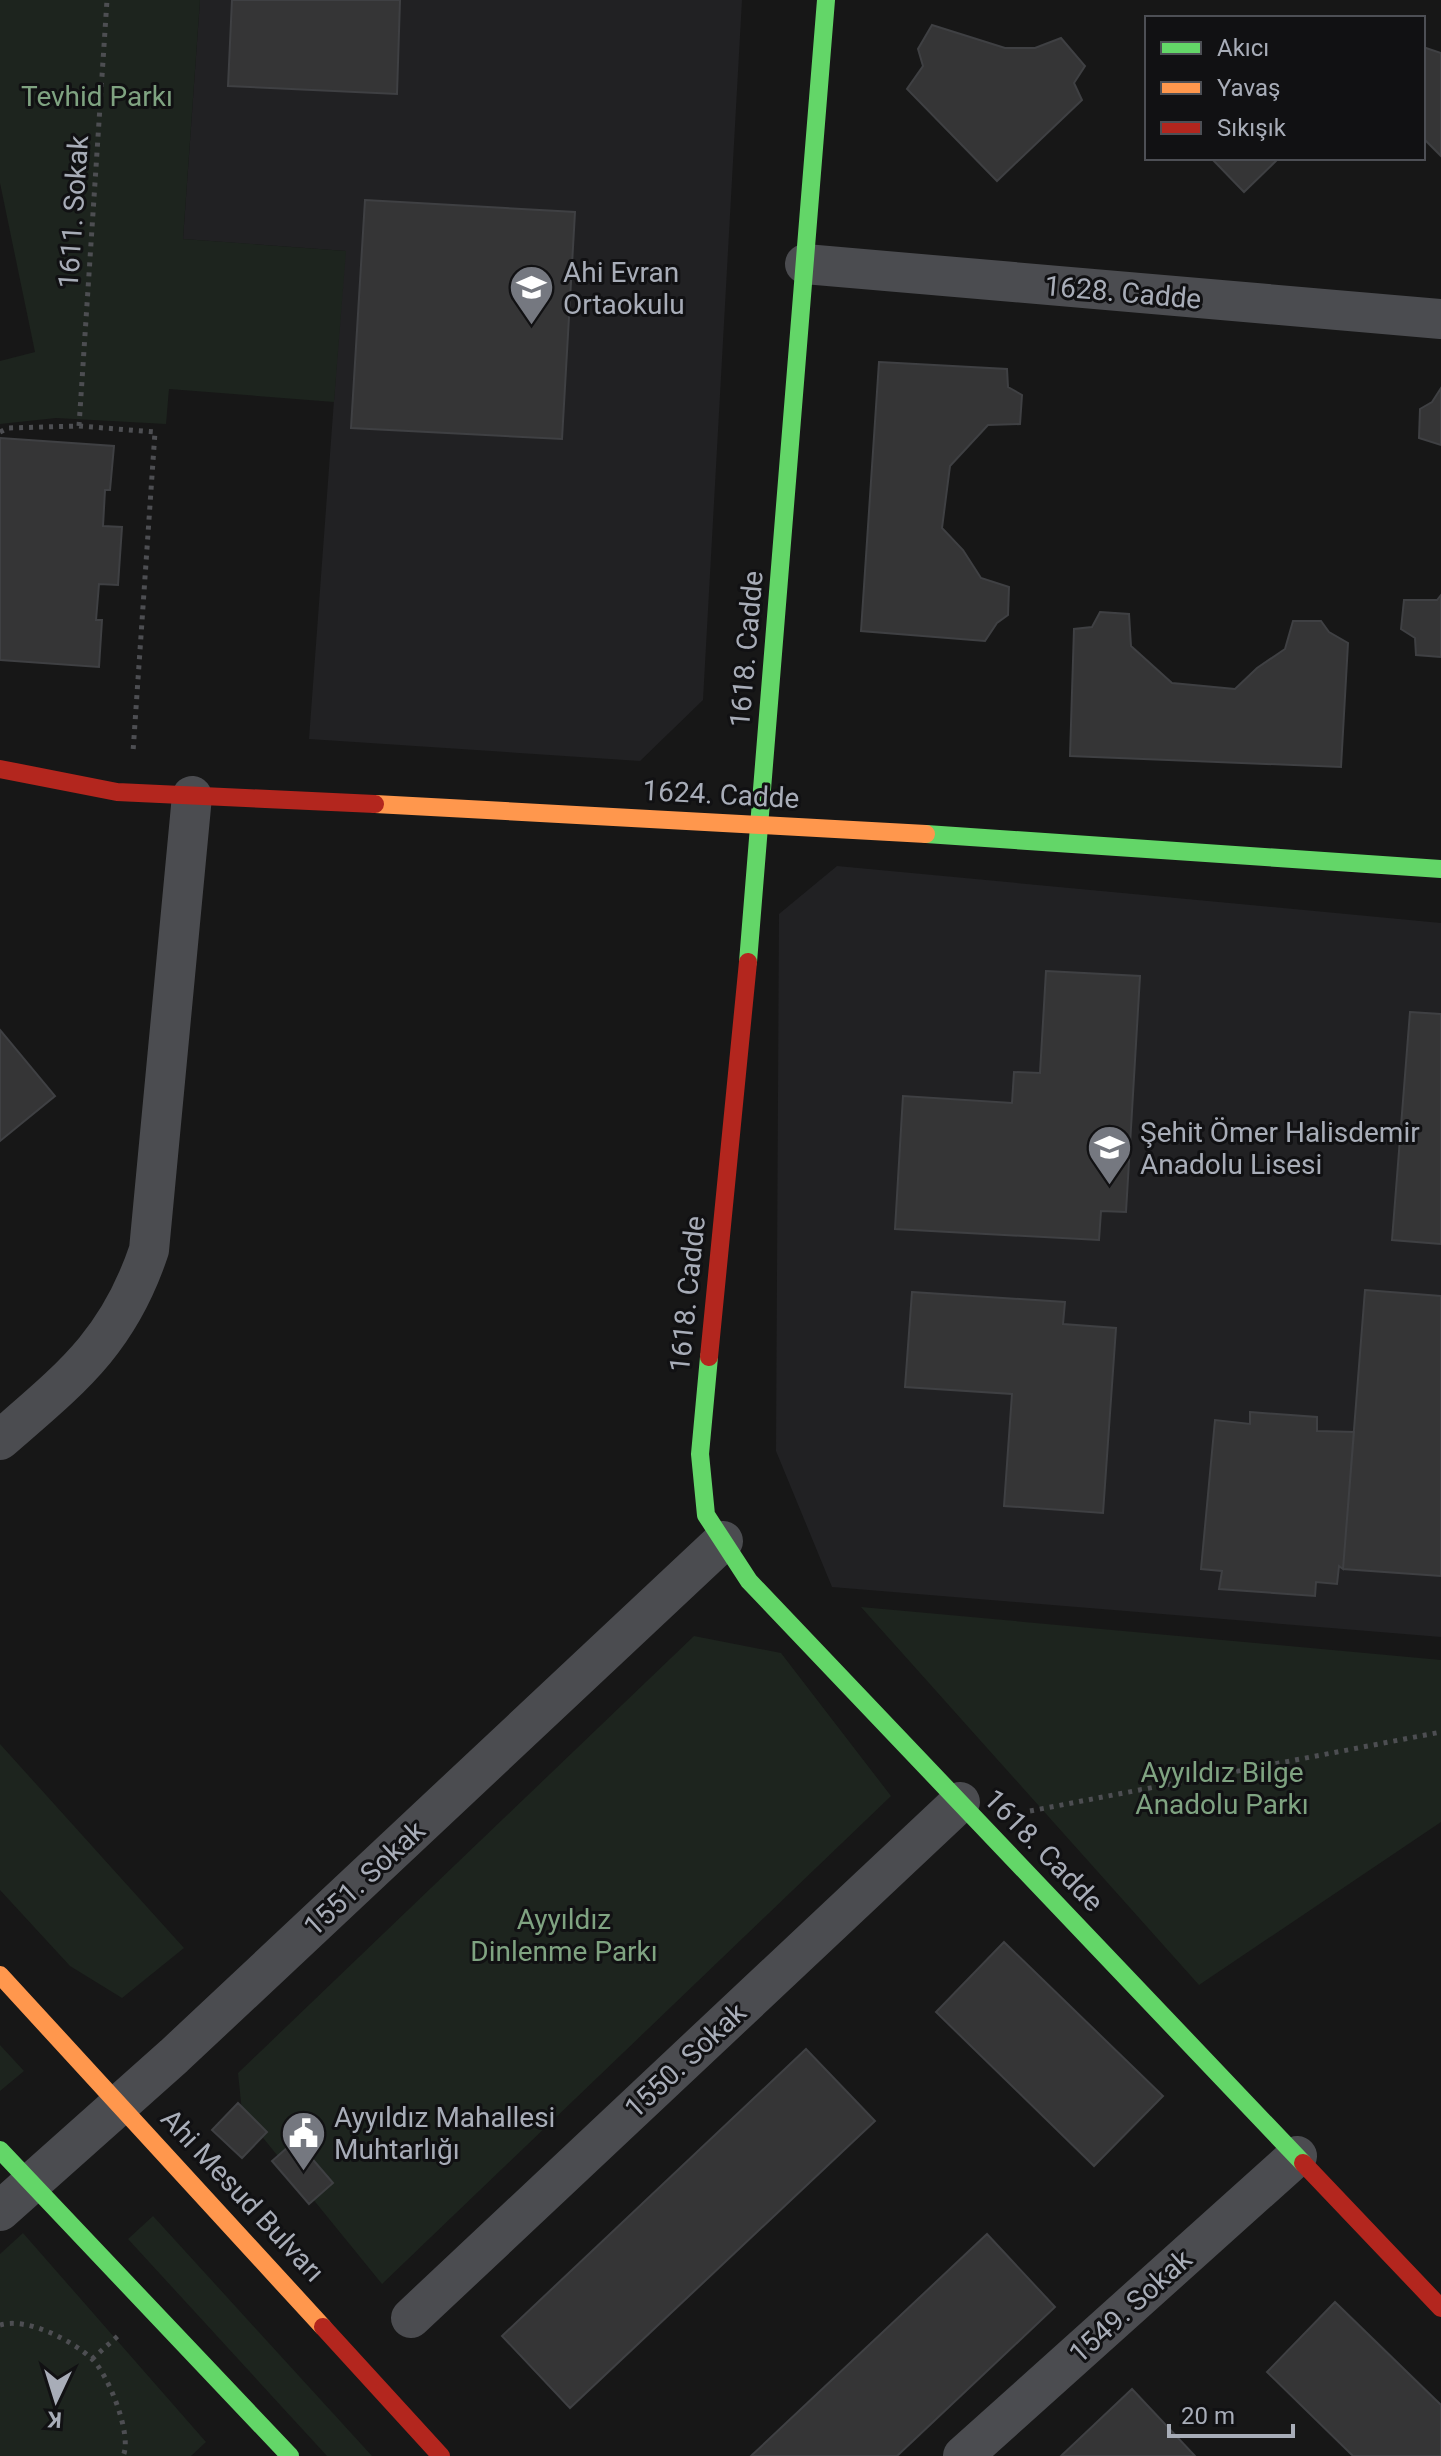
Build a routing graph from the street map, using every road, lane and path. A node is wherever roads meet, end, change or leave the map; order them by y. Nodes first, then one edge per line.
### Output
1 (107, 0) edge
2 (826, 0) edge
3 (805, 264) junction
4 (1441, 319) edge
5 (79, 426) junction
6 (0, 432) edge
7 (0, 769) edge
8 (130, 793) junction
9 (192, 796) junction
10 (761, 823) junction
11 (1441, 869) edge
12 (0, 1440) edge
13 (723, 1541) junction
14 (1441, 1732) edge
15 (969, 1812) junction
16 (0, 1975) edge
17 (121, 2105) junction
18 (0, 2150) edge
19 (1297, 2156) junction
20 (32, 2183) junction
21 (0, 2211) edge
22 (1441, 2308) edge
23 (411, 2318) dead end
24 (0, 2325) edge
25 (123, 2456) edge
26 (290, 2456) edge
27 (441, 2456) edge
28 (963, 2456) edge

1 - 5 path, 1611. Sokak
2 - 3 street, 1618. Cadde
3 - 4 street, 1628. Cadde
3 - 10 street, 1618. Cadde
5 - 6 path
5 - 8 path
7 - 8 street, 1624. Cadde
8 - 9 street, 1624. Cadde
9 - 10 street, 1624. Cadde
9 - 12 street
10 - 11 street, 1624. Cadde
10 - 13 street, 1618. Cadde
13 - 15 street, 1618. Cadde
13 - 17 street, 1551. Sokak
14 - 15 path
15 - 19 street, 1618. Cadde
15 - 23 street, 1550. Sokak
16 - 17 street, Ahi Mesud Bulvarı
17 - 20 street, 1551. Sokak
17 - 27 street, Ahi Mesud Bulvarı
18 - 20 street
19 - 22 street, 1618. Cadde
19 - 28 street, 1549. Sokak
20 - 21 street, 1551. Sokak
20 - 26 street
24 - 25 path

